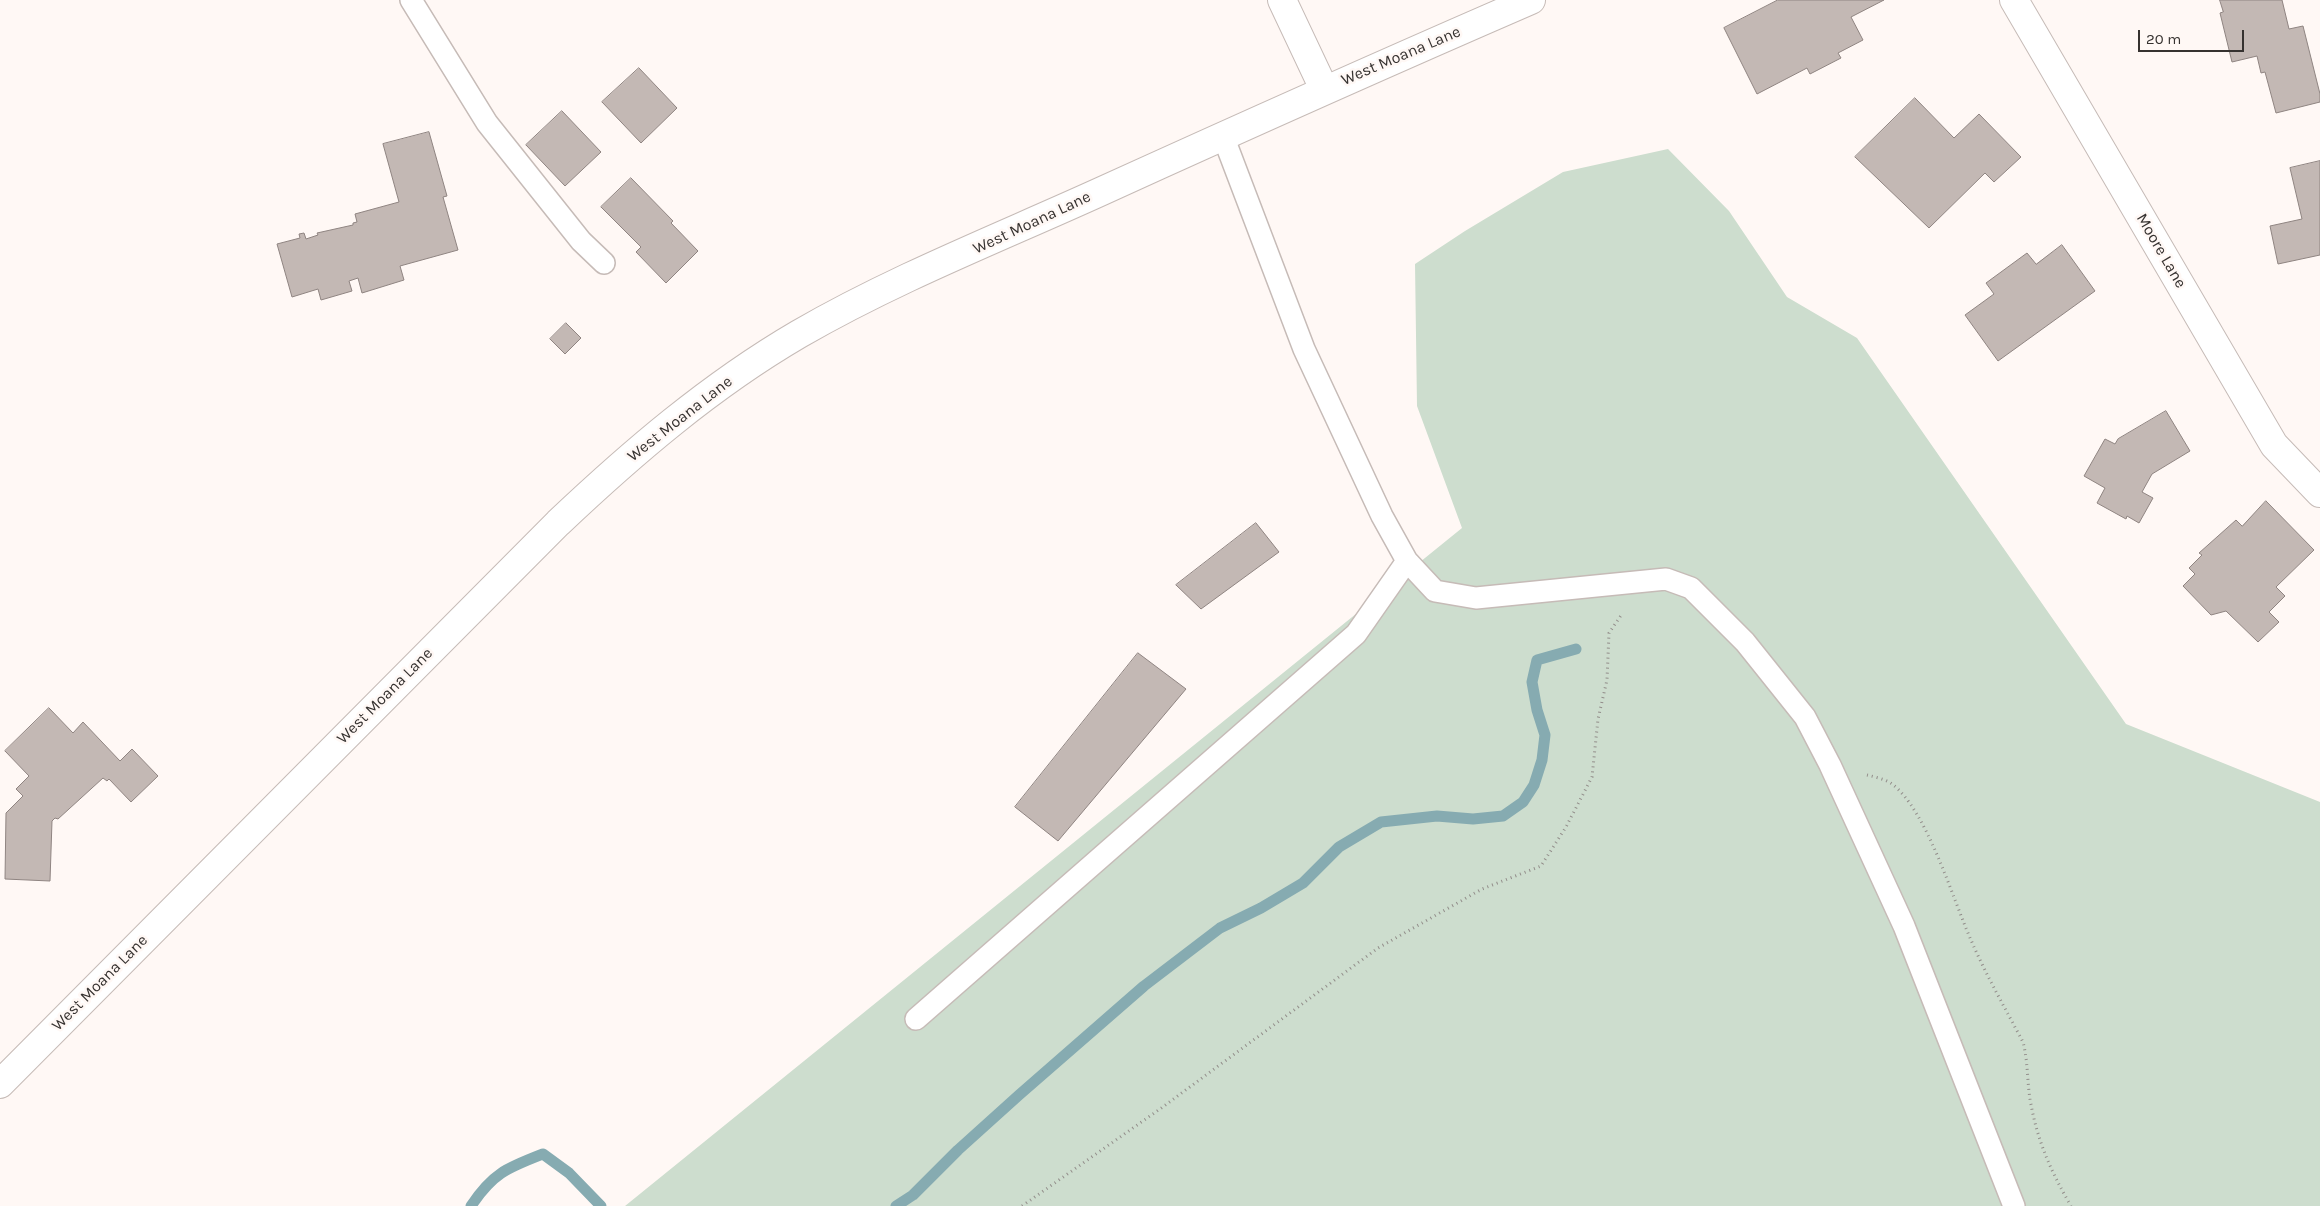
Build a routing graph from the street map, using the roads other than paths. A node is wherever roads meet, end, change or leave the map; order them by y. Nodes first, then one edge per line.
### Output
1 (411, 0) edge
2 (1282, 0) edge
3 (1531, 0) edge
4 (2014, 0) edge
5 (1324, 89) junction
6 (1223, 136) junction
7 (604, 263) dead end
8 (2320, 493) edge
9 (1408, 561) junction
10 (916, 1019) dead end
11 (0, 1084) edge
12 (2014, 1206) edge

1 - 7 lane
2 - 5 street
3 - 5 street, West Moana Lane
4 - 8 street, Moore Lane
5 - 6 street, West Moana Lane
6 - 9 lane
6 - 11 street, West Moana Lane
9 - 10 lane
9 - 12 lane

